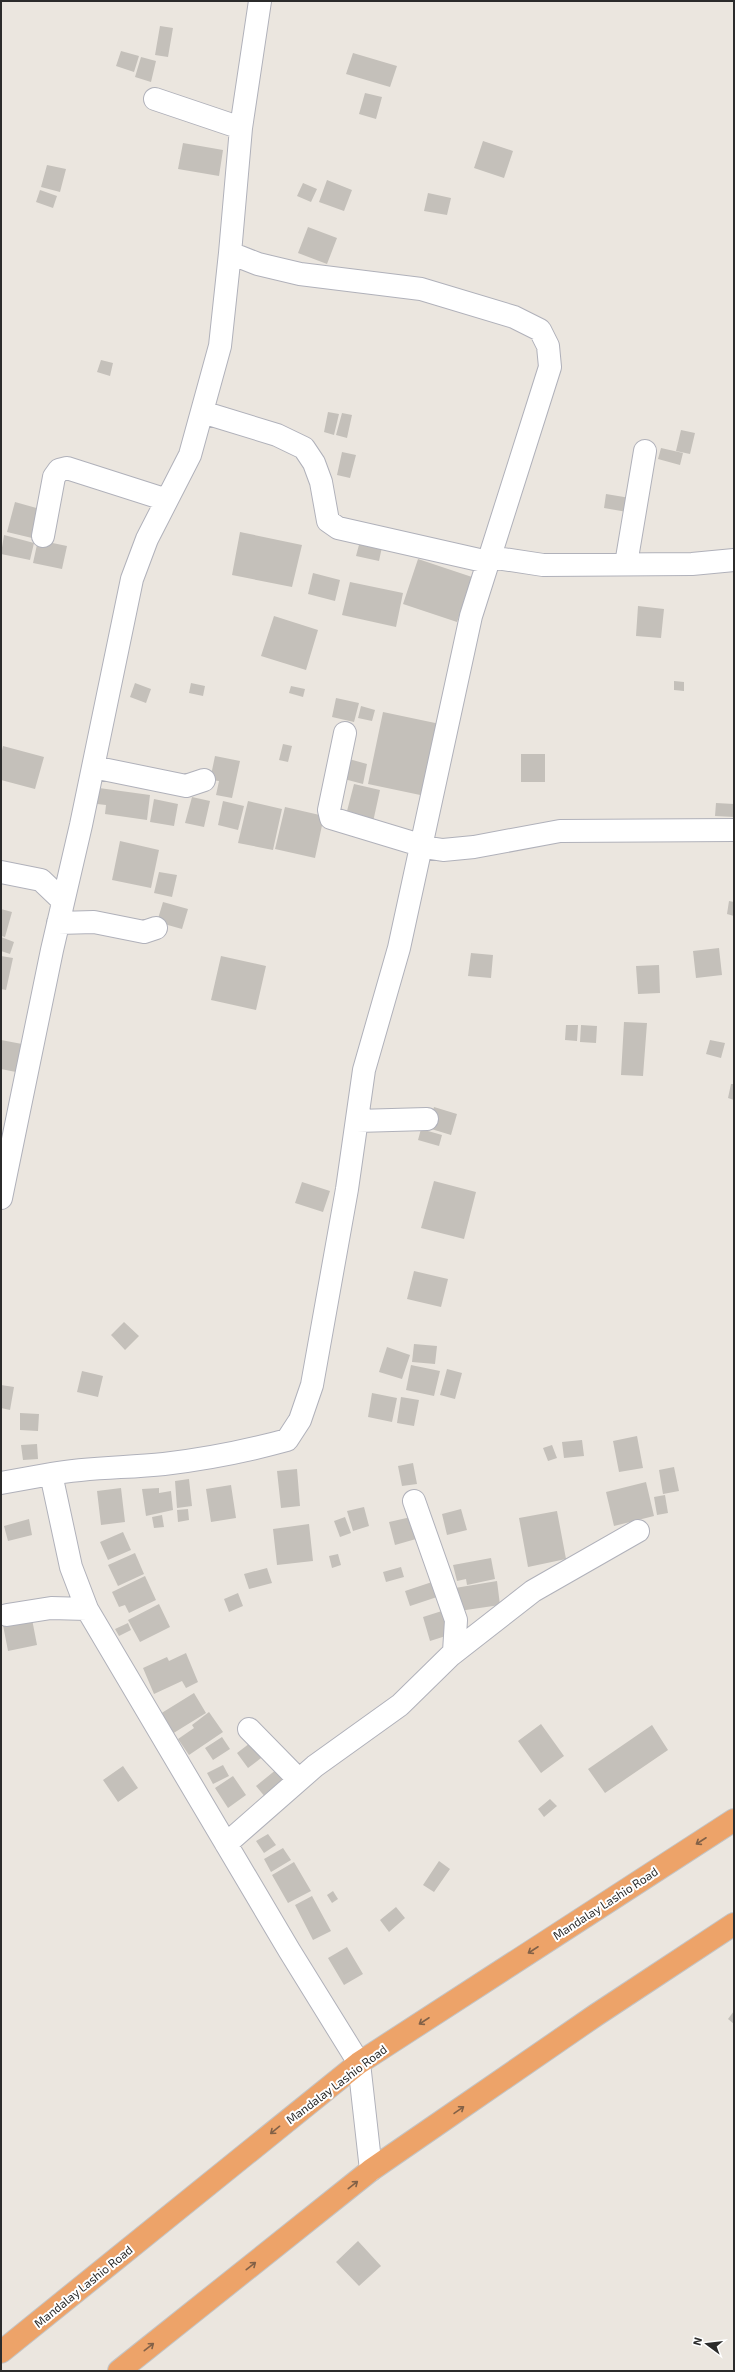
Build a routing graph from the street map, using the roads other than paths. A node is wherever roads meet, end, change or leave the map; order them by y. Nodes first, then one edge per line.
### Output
1 (260, 1) edge
2 (155, 100) dead end
3 (241, 128) junction
4 (230, 253) junction
5 (202, 412) junction
6 (645, 451) dead end
7 (167, 500) junction
8 (43, 536) dead end
9 (488, 560) junction
10 (734, 560) edge
11 (626, 564) junction
12 (345, 733) dead end
13 (93, 766) junction
14 (204, 780) dead end
15 (734, 830) edge
16 (421, 844) junction
17 (1, 872) edge
18 (63, 901) junction
19 (58, 923) junction
20 (156, 928) dead end
21 (427, 1119) dead end
22 (357, 1121) junction
23 (1, 1198) edge
24 (51, 1474) junction
25 (1, 1483) edge
26 (414, 1501) dead end
27 (638, 1532) dead end
28 (87, 1609) junction
29 (7, 1615) dead end
30 (454, 1652) junction
31 (249, 1729) dead end
32 (298, 1780) junction
33 (734, 1820) edge
34 (226, 1844) junction
35 (734, 1924) edge
36 (359, 2063) junction
37 (371, 2170) junction
38 (1, 2352) edge
39 (118, 2371) edge

1 - 3 street
2 - 3 street
3 - 4 street
4 - 5 street
4 - 9 street
5 - 7 street
5 - 9 street
6 - 11 street
7 - 8 street
7 - 13 street
9 - 11 street
9 - 16 street
10 - 11 street
12 - 16 street
13 - 14 street
13 - 18 street
15 - 16 street
16 - 22 street
17 - 18 street
18 - 19 street
19 - 20 street
19 - 23 street
21 - 22 street
22 - 24 street
24 - 25 street
24 - 28 street
26 - 30 street
27 - 30 street
28 - 29 street
28 - 34 street
30 - 32 street
31 - 32 street
32 - 34 street
33 -> 36 highway, Mandalay Lashio Road
34 - 36 street
37 -> 35 highway
36 - 37 street
36 -> 38 highway, Mandalay Lashio Road
39 -> 37 highway

